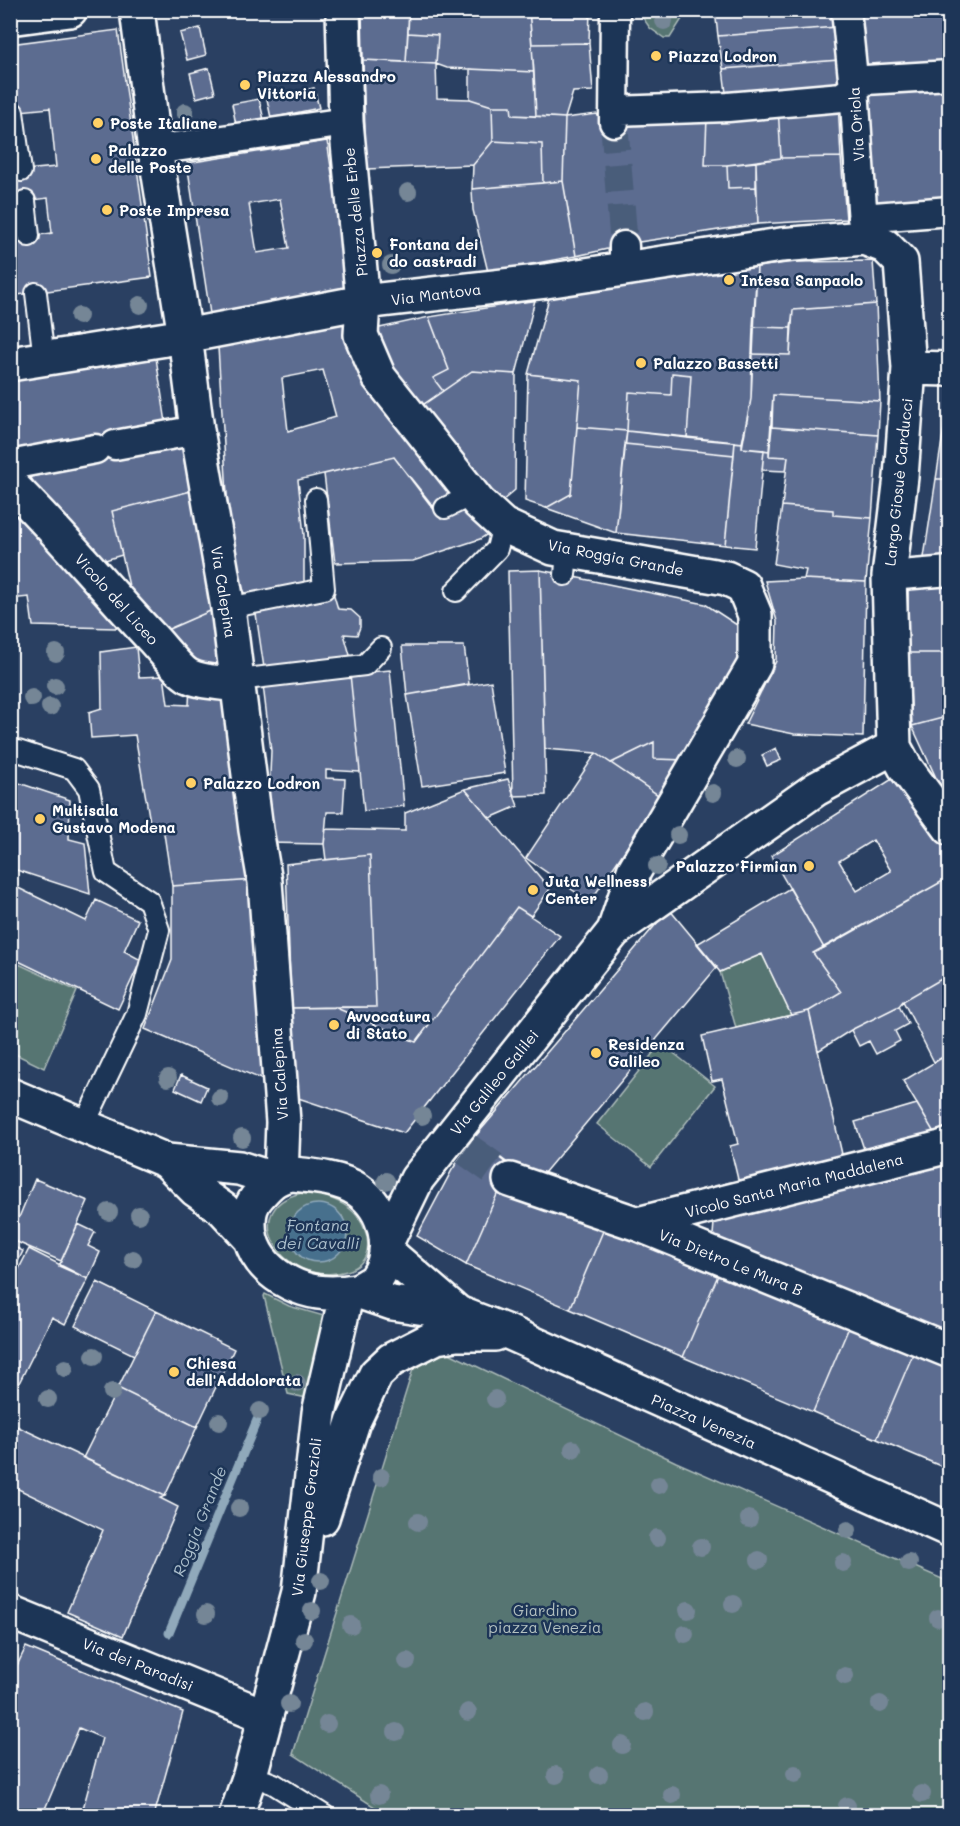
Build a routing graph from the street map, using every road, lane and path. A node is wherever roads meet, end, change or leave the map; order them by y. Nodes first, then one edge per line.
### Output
1 (70, 10) edge
2 (136, 10) edge
3 (343, 10) edge
4 (615, 10) edge
5 (846, 10) edge
6 (10, 18) edge
7 (950, 75) edge
8 (854, 88) junction
9 (13, 112) dead end
10 (346, 122) junction
11 (155, 150) junction
12 (21, 171) dead end
13 (25, 201) dead end
14 (950, 211) edge
15 (863, 228) junction
16 (29, 236) dead end
17 (36, 293) dead end
18 (363, 302) junction
19 (185, 336) junction
20 (44, 359) junction
21 (10, 364) edge
22 (909, 368) junction
23 (950, 369) edge
24 (197, 430) junction
25 (10, 465) edge
26 (10, 484) edge
27 (316, 499) dead end
28 (503, 525) junction
29 (950, 571) edge
30 (888, 576) junction
31 (456, 591) dead end
32 (228, 608) junction
33 (381, 648) dead end
34 (755, 664) joint
35 (238, 683) junction
36 (894, 747) junction
37 (18, 751) dead end
38 (950, 828) edge
39 (614, 932) junction
40 (10, 1095) edge
41 (83, 1127) junction
42 (950, 1144) edge
43 (167, 1161) junction
44 (277, 1178) junction
45 (510, 1180) tunnel mouth
46 (638, 1224) junction
47 (249, 1237) junction
48 (386, 1246) junction
49 (352, 1292) junction
50 (458, 1313) junction
51 (510, 1333) junction
52 (950, 1351) edge
53 (950, 1530) edge
54 (299, 1592) junction
55 (10, 1612) edge
56 (265, 1716) junction
57 (250, 1775) junction
58 (236, 1815) edge
59 (325, 1815) edge

1 - 6 street
2 - 11 street, Via Calepina
3 - 10 street
4 - 8 street
5 - 8 street, Via Oriola
7 - 8 street
8 - 15 street, Via Oriola
9 - 12 lane
10 - 11 street
10 - 18 street, Piazza delle Erbe
11 - 19 street, Via Calepina
13 - 16 lane
14 - 15 street
15 - 18 street, Via Mantova
15 - 22 street, Largo Giosuè Carducci
17 - 20 lane
18 - 19 street, Via Mantova
18 - 28 street, Via Roggia Grande
19 - 20 street, Via Mantova
19 - 24 street, Via Calepina
20 - 21 street, Via Mantova
22 - 23 street
22 - 30 street, Largo Giosuè Carducci
24 - 25 street
24 - 32 street, Via Calepina
26 - 35 street, Vicolo del Liceo
27 - 32 lane
28 - 31 lane
28 - 34 street, Via Roggia Grande
29 - 30 street
30 - 36 street, Largo Giosuè Carducci
32 - 35 street, Via Calepina
33 - 35 lane
34 - 39 street, Via Galileo Galilei
35 - 44 street, Via Calepina
36 - 38 street
36 - 39 street, Via Galileo Galilei
37 - 41 lane
39 - 48 street, Via Galileo Galilei
40 - 41 street
41 - 43 street
42 - 46 street, Vicolo Santa Maria Maddalena
43 - 44 street
43 - 47 street
44 - 47 street
44 - 48 street
45 - 46 street, Via Dietro Le Mura B
46 - 52 street, Via Dietro Le Mura B
47 - 49 street
48 - 49 street
48 - 50 street, Piazza Venezia
49 - 50 street, Piazza Venezia
49 - 54 street, Via Giuseppe Grazioli
50 - 51 street, Piazza Venezia
51 - 53 street, Piazza Venezia
51 - 54 street
54 - 56 street, Via Giuseppe Grazioli
55 - 56 street, Via dei Paradisi
56 - 57 street, Via Giuseppe Grazioli
57 - 58 street, Via Giuseppe Grazioli
57 - 59 lane

